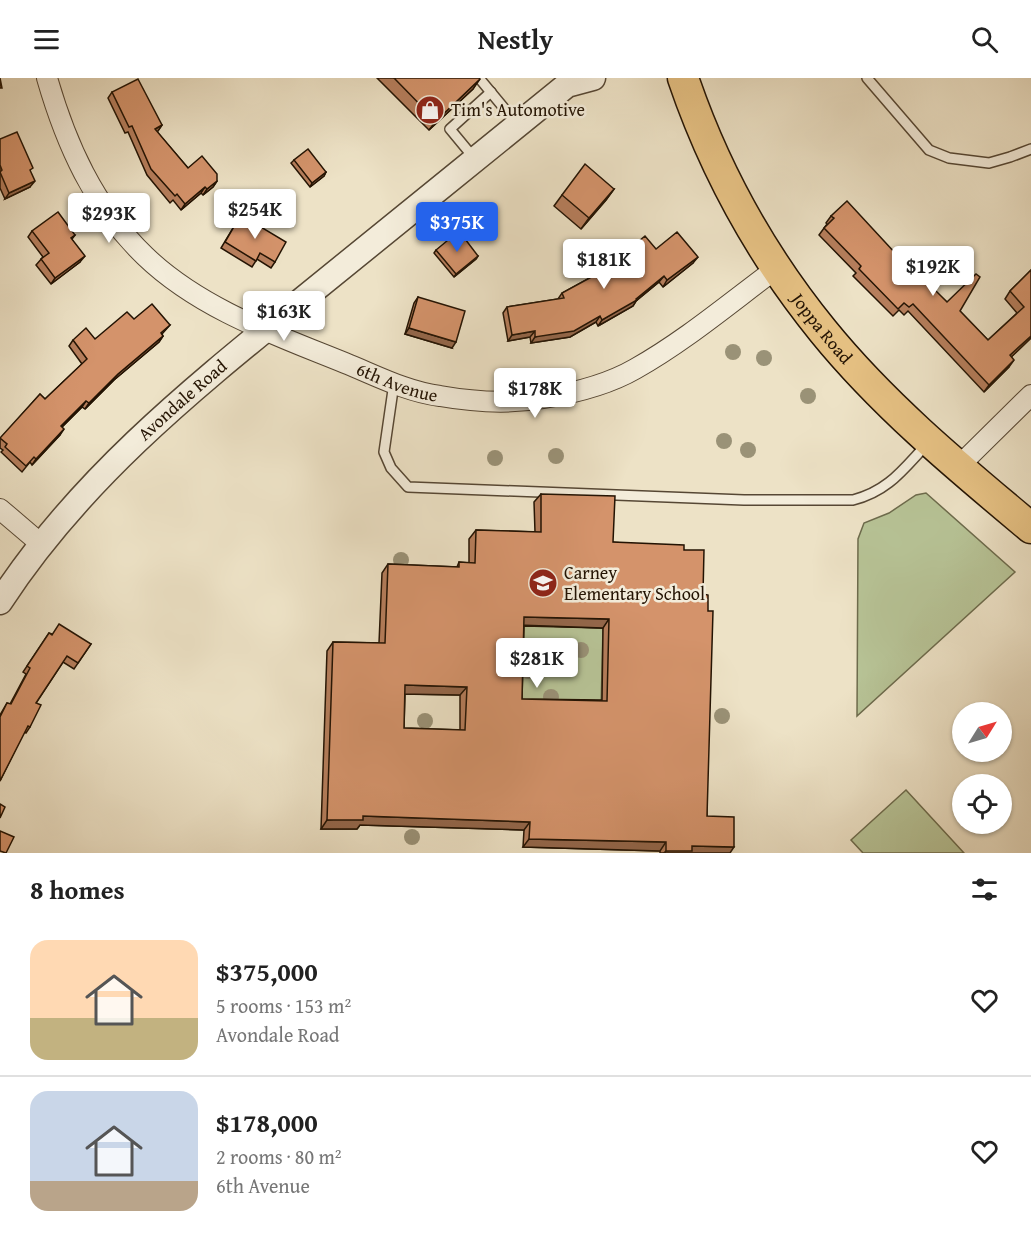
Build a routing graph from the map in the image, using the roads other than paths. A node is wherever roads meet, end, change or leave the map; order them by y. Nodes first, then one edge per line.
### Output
1 (47, 78) edge
2 (479, 78) edge
3 (593, 78) edge
4 (683, 78) edge
5 (867, 78) edge
6 (563, 81) edge
7 (491, 92) junction
8 (518, 125) junction
9 (1031, 149) edge
10 (475, 159) junction
11 (777, 268) junction
12 (264, 330) junction
13 (393, 383) junction
14 (1031, 394) edge
15 (929, 441) junction
16 (958, 467) junction
17 (0, 509) edge
18 (1031, 528) edge
19 (41, 544) junction
20 (0, 602) edge

1 - 12 street, 6th Avenue
2 - 7 lane
3 - 6 street, Avondale Road
4 - 11 main road, Joppa Road
5 - 9 lane
6 - 8 street, Avondale Road
7 - 8 lane
7 - 10 lane
8 - 10 street, Avondale Road
10 - 12 street, Avondale Road
11 - 13 street, 6th Avenue
11 - 15 main road, Joppa Road
12 - 13 street, 6th Avenue
12 - 19 street, Avondale Road
13 - 15 lane
14 - 16 street
15 - 16 main road, Joppa Road
16 - 18 main road, Joppa Road
17 - 19 street
19 - 20 street, Avondale Road

